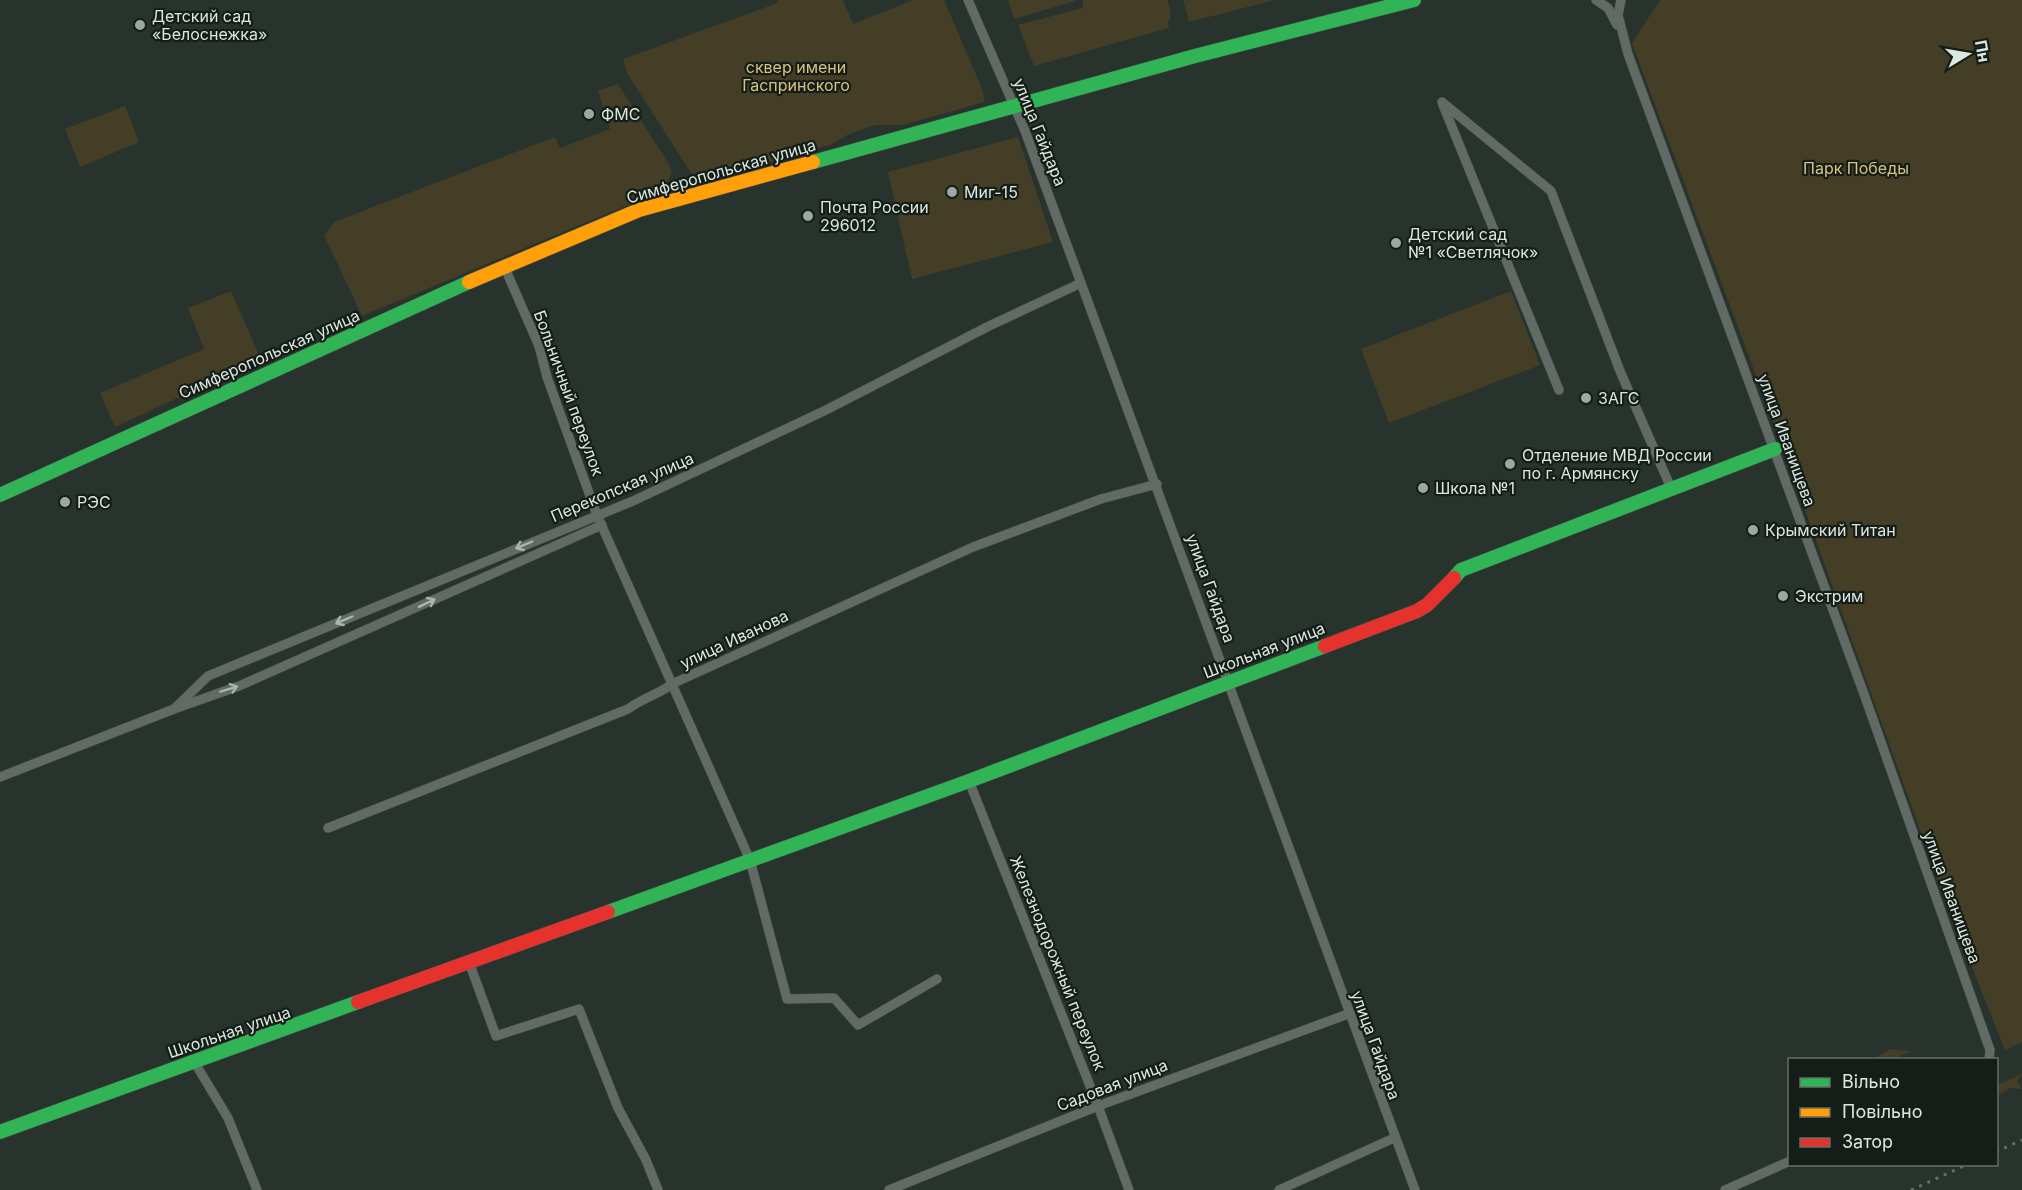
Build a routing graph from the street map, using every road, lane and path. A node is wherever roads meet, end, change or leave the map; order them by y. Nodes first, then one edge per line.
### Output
1 (968, 0) edge
2 (1397, 0) edge
3 (1414, 0) edge
4 (1596, 0) edge
5 (1621, 0) edge
6 (1382, 7) junction
7 (1623, 35) junction
8 (1016, 107) junction
9 (504, 266) junction
10 (1081, 283) junction
11 (1559, 390) dead end
12 (1775, 449) junction
13 (1157, 484) junction
14 (1671, 488) junction
15 (0, 495) edge
16 (597, 514) junction
17 (602, 525) junction
18 (1228, 681) junction
19 (674, 683) junction
20 (174, 709) junction
21 (0, 777) edge
22 (969, 781) junction
23 (327, 828) dead end
24 (750, 860) junction
25 (469, 962) junction
26 (937, 979) dead end
27 (1348, 1014) junction
28 (1989, 1058) edge
29 (195, 1063) junction
30 (1098, 1106) junction
31 (0, 1132) edge
32 (1394, 1138) junction
33 (1788, 1162) edge
34 (257, 1190) edge
35 (658, 1190) edge
36 (889, 1190) edge
37 (1129, 1190) edge
38 (1279, 1190) edge
39 (1415, 1190) edge
40 (1725, 1190) edge

1 - 8 street, улица Гайдара
2 - 6 main road, Симферопольская улица
3 - 6 main road, Симферопольская улица
4 - 7 street, улица Иванищева
5 - 7 street, улица Иванищева
6 - 8 main road, Симферопольская улица
7 - 12 street, улица Иванищева
8 - 9 main road, Симферопольская улица
8 - 10 street, улица Гайдара
9 - 15 main road, Симферопольская улица
9 - 16 street, Больничный переулок
10 - 13 street, улица Гайдара
10 - 16 street, Перекопская улица
11 - 14 street
12 - 14 main road, Школьная улица
12 - 28 street, улица Иванищева
13 - 18 street, улица Гайдара
13 - 19 street, улица Иванова
14 - 18 main road, Школьная улица
16 - 17 street, Больничный переулок
16 -> 20 street, Перекопская улица
17 - 19 street, Больничный переулок
20 -> 17 street, Перекопская улица
18 - 22 main road, Школьная улица
18 - 27 street, улица Гайдара
19 - 23 street, улица Иванова
19 - 24 street, Больничный переулок
20 - 21 street, Перекопская улица
22 - 24 main road, Школьная улица
22 - 30 street, Железнодорожный переулок
24 - 25 main road, Школьная улица
24 - 26 street
25 - 29 main road, Школьная улица
25 - 35 street
27 - 30 street, Садовая улица
27 - 32 street, улица Гайдара
29 - 31 main road, Школьная улица
29 - 34 street
30 - 36 street, Садовая улица
30 - 37 street, Железнодорожный переулок
32 - 38 street
32 - 39 street, улица Гайдара
33 - 40 street

